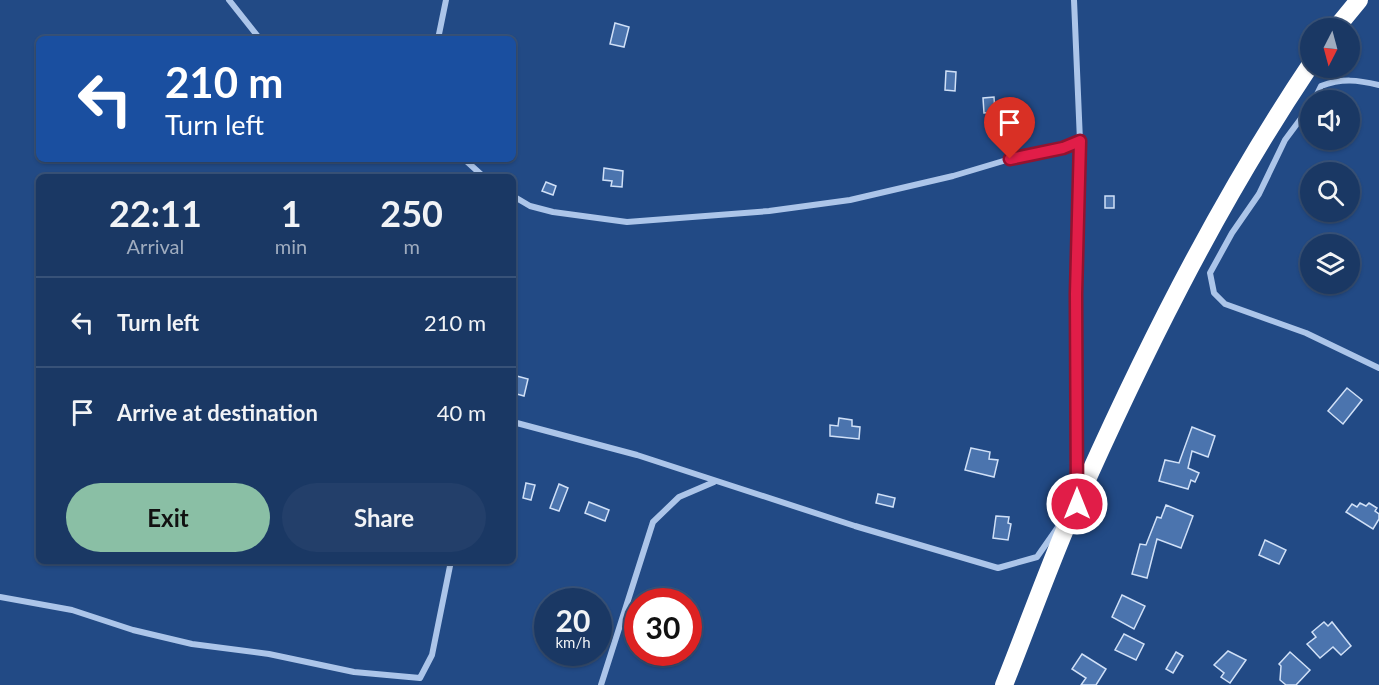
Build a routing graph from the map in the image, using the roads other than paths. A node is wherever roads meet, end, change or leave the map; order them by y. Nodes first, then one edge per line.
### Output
1 (228, 0) edge
2 (446, 0) edge
3 (1074, 0) edge
4 (1359, 0) edge
5 (1344, 18) edge
6 (258, 36) edge
7 (439, 36) edge
8 (1302, 78) edge
9 (1379, 85) edge
10 (1319, 90) edge
11 (1300, 120) edge
12 (1080, 141) junction
13 (467, 162) edge
14 (481, 174) edge
15 (516, 198) edge
16 (1379, 368) edge
17 (516, 423) edge
18 (1077, 477) junction
19 (714, 482) junction
20 (1077, 504) junction
21 (449, 564) edge
22 (0, 597) edge
23 (601, 685) edge
24 (1004, 685) edge

1 - 6 street
2 - 7 street
3 - 12 street
4 - 5 highway
8 - 20 highway
9 - 10 street
11 - 16 street
12 - 15 street
12 - 18 street
13 - 14 street
17 - 19 street
18 - 19 street
18 - 20 street
19 - 23 street
20 - 24 highway
21 - 22 street

